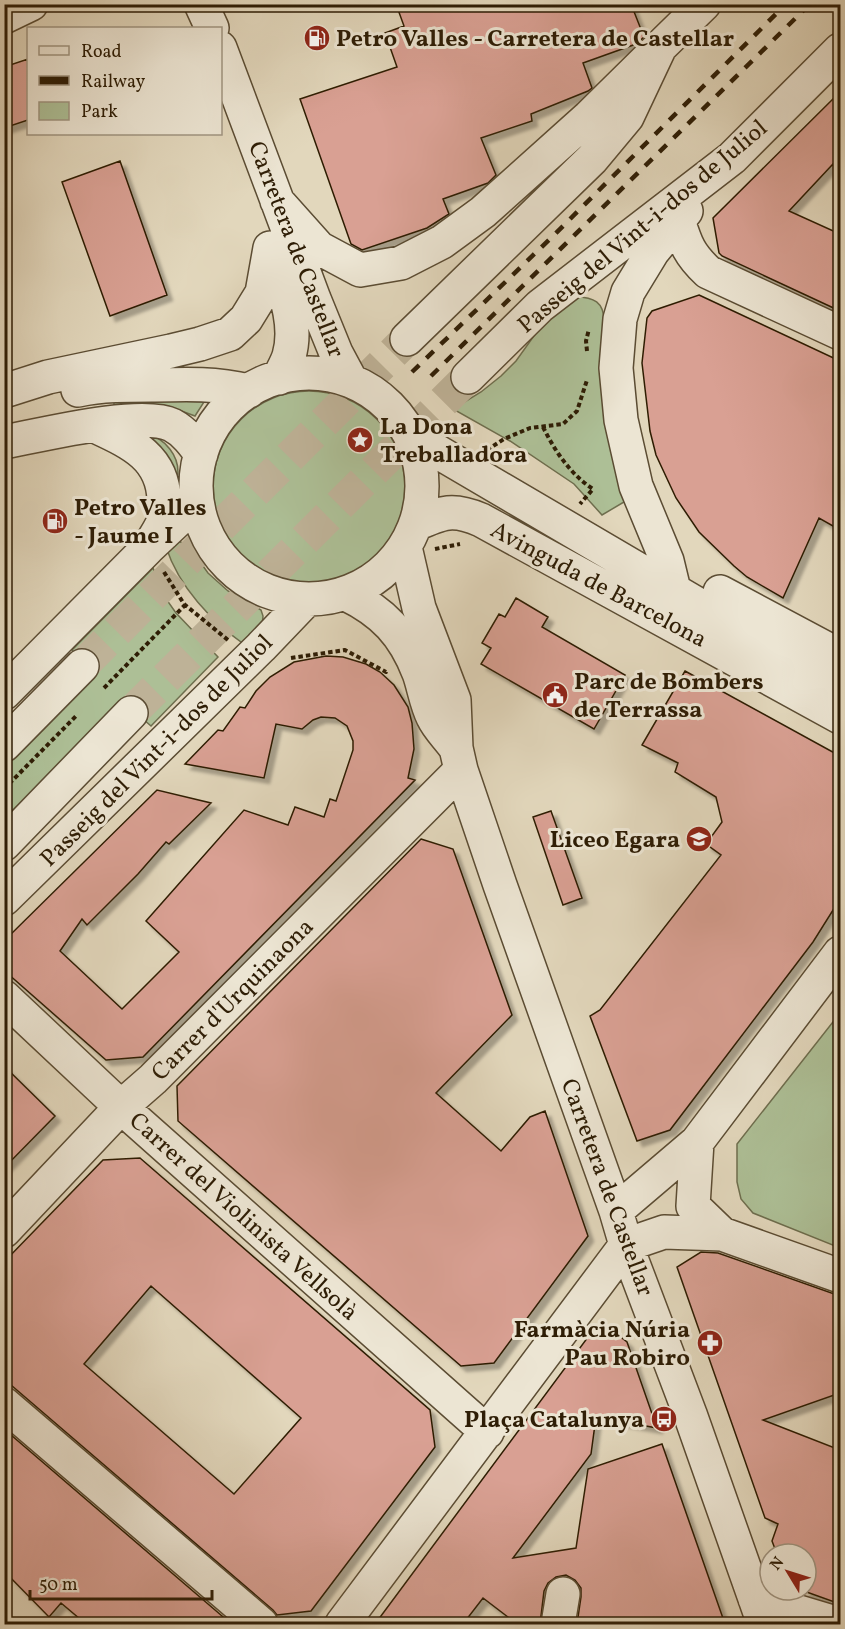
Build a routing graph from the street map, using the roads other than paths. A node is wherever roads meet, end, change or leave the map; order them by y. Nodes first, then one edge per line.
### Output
1 (31, 4) edge
2 (190, 4) edge
3 (201, 4) edge
4 (704, 4) edge
5 (4, 17) edge
6 (197, 27) edge
7 (212, 27) edge
8 (660, 47) junction
9 (222, 53) edge
10 (838, 55) edge
11 (222, 109) edge
12 (732, 158) junction
13 (277, 201) junction
14 (678, 220) junction
15 (270, 249) junction
16 (840, 333) edge
17 (407, 339) tunnel mouth
18 (468, 377) tunnel mouth
19 (279, 378) junction
20 (351, 381) junction
21 (4, 391) edge
22 (249, 391) junction
23 (4, 403) edge
24 (95, 426) junction
25 (4, 442) edge
26 (414, 443) junction
27 (201, 454) junction
28 (197, 502) junction
29 (647, 516) junction
30 (418, 544) junction
31 (148, 548) junction
32 (612, 554) junction
33 (670, 576) junction
34 (593, 583) junction
35 (346, 594) junction
36 (306, 600) junction
37 (735, 601) junction
38 (702, 607) junction
39 (840, 656) edge
40 (82, 666) tunnel mouth
41 (840, 688) edge
42 (4, 693) edge
43 (131, 713) tunnel mouth
44 (840, 717) edge
45 (4, 745) edge
46 (459, 759) junction
47 (4, 844) edge
48 (4, 899) edge
49 (840, 953) edge
50 (4, 996) edge
51 (122, 1107) junction
52 (697, 1143) junction
53 (616, 1211) junction
54 (4, 1231) edge
55 (722, 1234) junction
56 (626, 1245) junction
57 (840, 1276) edge
58 (4, 1404) edge
59 (487, 1432) junction
60 (759, 1612) edge
61 (261, 1624) edge
62 (342, 1624) edge
63 (839, 1624) edge

1 - 5 street
2 - 6 street
3 - 7 street
4 - 8 street
8 - 13 street
8 - 17 street
9 - 13 street, Carretera de Castellar
10 - 12 street, Passeig del Vint-i-dos de Juliol
11 - 15 street, Carretera de Castellar
12 - 14 street
12 - 18 street, Passeig del Vint-i-dos de Juliol
13 - 20 street, Carretera de Castellar
14 - 16 street
14 - 29 street
15 - 19 street, Carretera de Castellar
15 - 21 street, Carretera de Castellar
19 - 20 street
19 - 22 street
20 - 26 street
22 - 23 street
22 - 27 street
24 - 25 street
24 - 27 street
24 - 31 street
26 - 30 street
26 - 32 street, Avinguda de Barcelona
27 - 28 street
28 - 31 street
28 - 36 street
29 - 32 street
29 - 33 street
30 - 34 street, Avinguda de Barcelona
30 - 35 street
30 - 46 street, Carretera de Castellar
31 - 42 street
32 - 33 street, Avinguda de Barcelona
32 - 34 street
33 - 37 street, Avinguda de Barcelona
33 - 38 street, Avinguda de Barcelona
34 - 44 street, Avinguda de Barcelona
35 - 36 street
35 - 46 street, Carretera de Castellar
36 - 48 street, Passeig del Vint-i-dos de Juliol
37 - 38 street, Avinguda de Barcelona
37 - 39 street, Avinguda de Barcelona
38 - 41 street, Avinguda de Barcelona
40 - 45 street
43 - 47 street, Passeig del Vint-i-dos de Juliol
46 - 51 street, Carrer d'Urquinaona
46 - 53 street, Carretera de Castellar
49 - 52 street
50 - 51 street, Carrer del Violinista Vellsolà
51 - 54 street, Carrer d'Urquinaona
51 - 59 street, Carrer del Violinista Vellsolà
52 - 53 street
52 - 55 street
53 - 56 street, Carretera de Castellar
55 - 56 street
55 - 57 street
56 - 59 street
56 - 60 street, Carretera de Castellar
58 - 61 street
59 - 62 street
60 - 63 street

